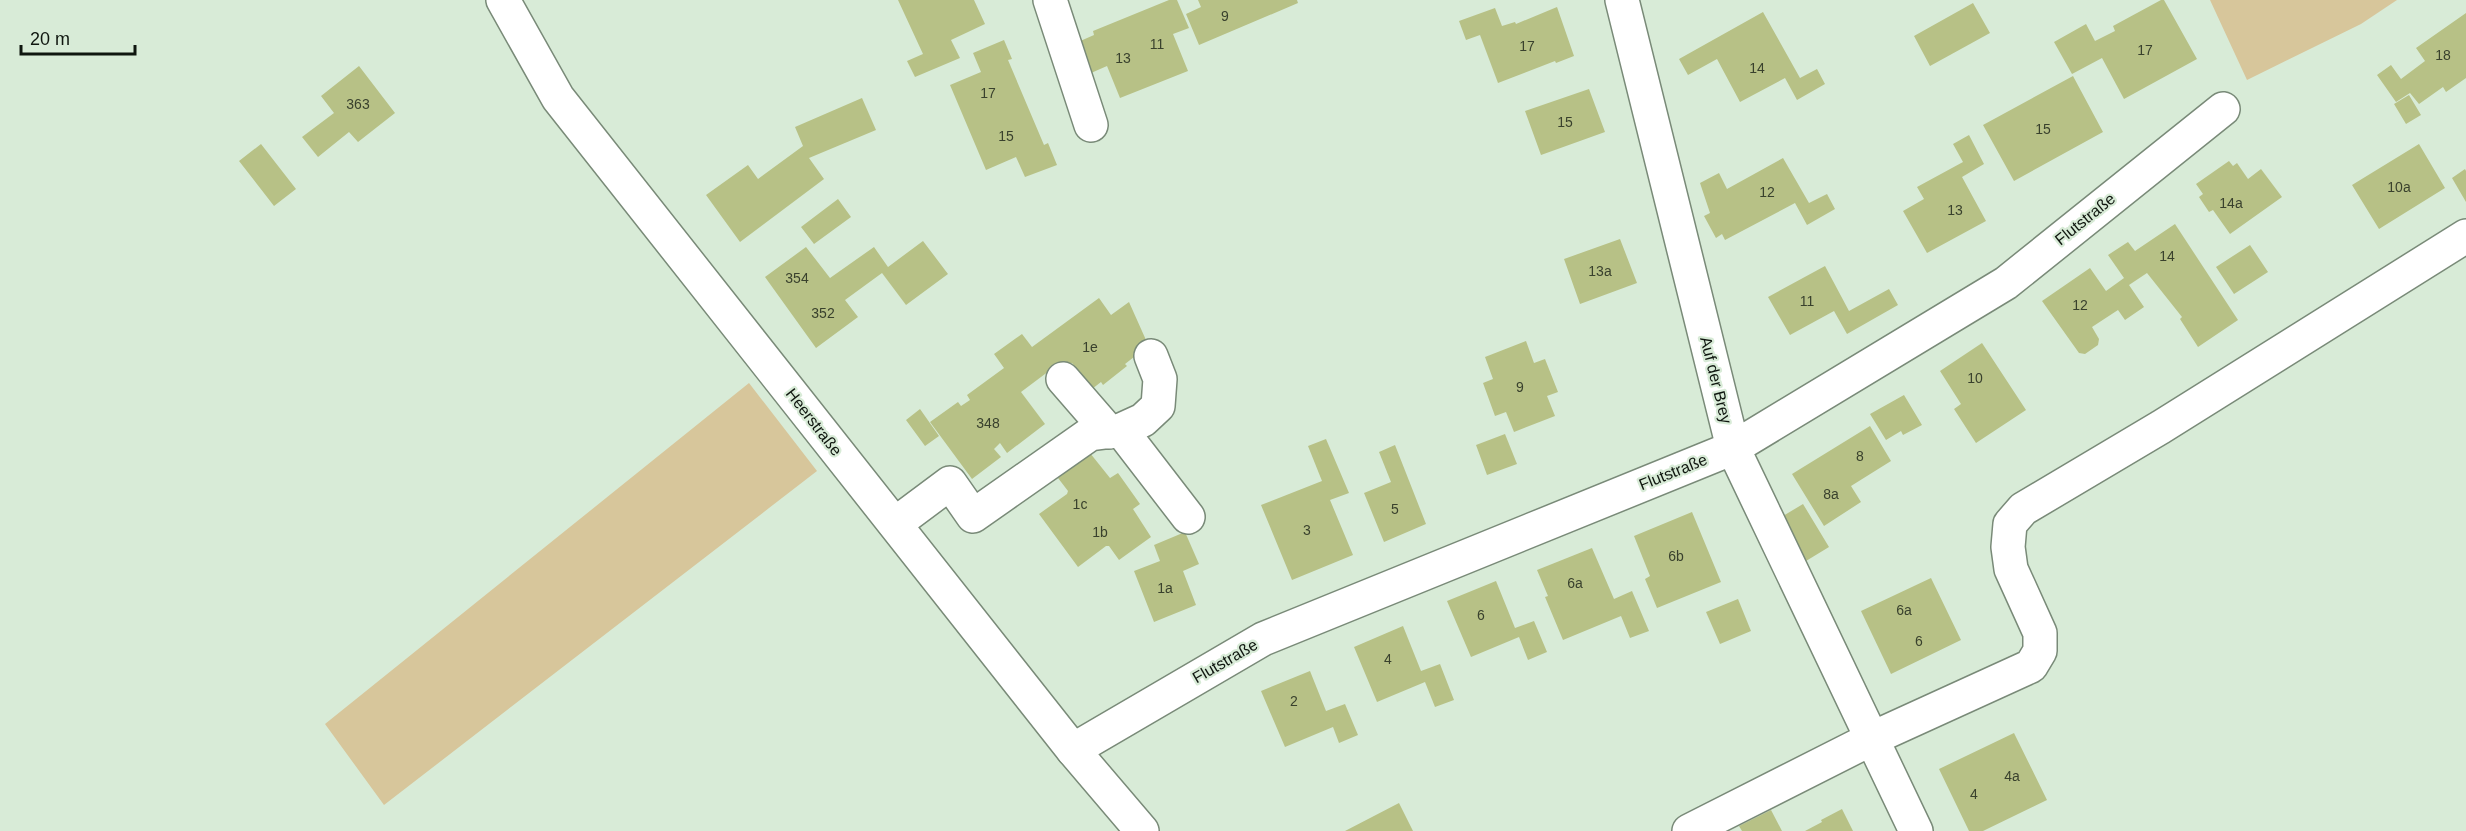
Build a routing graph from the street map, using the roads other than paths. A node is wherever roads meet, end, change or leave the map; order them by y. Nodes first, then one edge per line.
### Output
1 (503, 0) edge
2 (1050, 0) edge
3 (1622, 0) edge
4 (2223, 109) dead end
5 (1091, 125) dead end
6 (2466, 236) edge
7 (1151, 356) dead end
8 (1063, 379) dead end
9 (1115, 431) junction
10 (1733, 448) junction
11 (1188, 517) dead end
12 (895, 524) junction
13 (1873, 738) junction
14 (1073, 750) junction
15 (1142, 831) edge
16 (1689, 831) edge
17 (1916, 831) edge

1 - 12 street, Heerstraße
2 - 5 street
3 - 10 street, Auf der Brey
4 - 10 street, Flutstraße
6 - 13 street
7 - 9 street
8 - 9 street
9 - 11 street
9 - 12 street
10 - 13 street, Auf der Brey
10 - 14 street, Flutstraße
12 - 14 street, Heerstraße
13 - 16 street
13 - 17 street, Auf der Brey
14 - 15 street, Heerstraße

